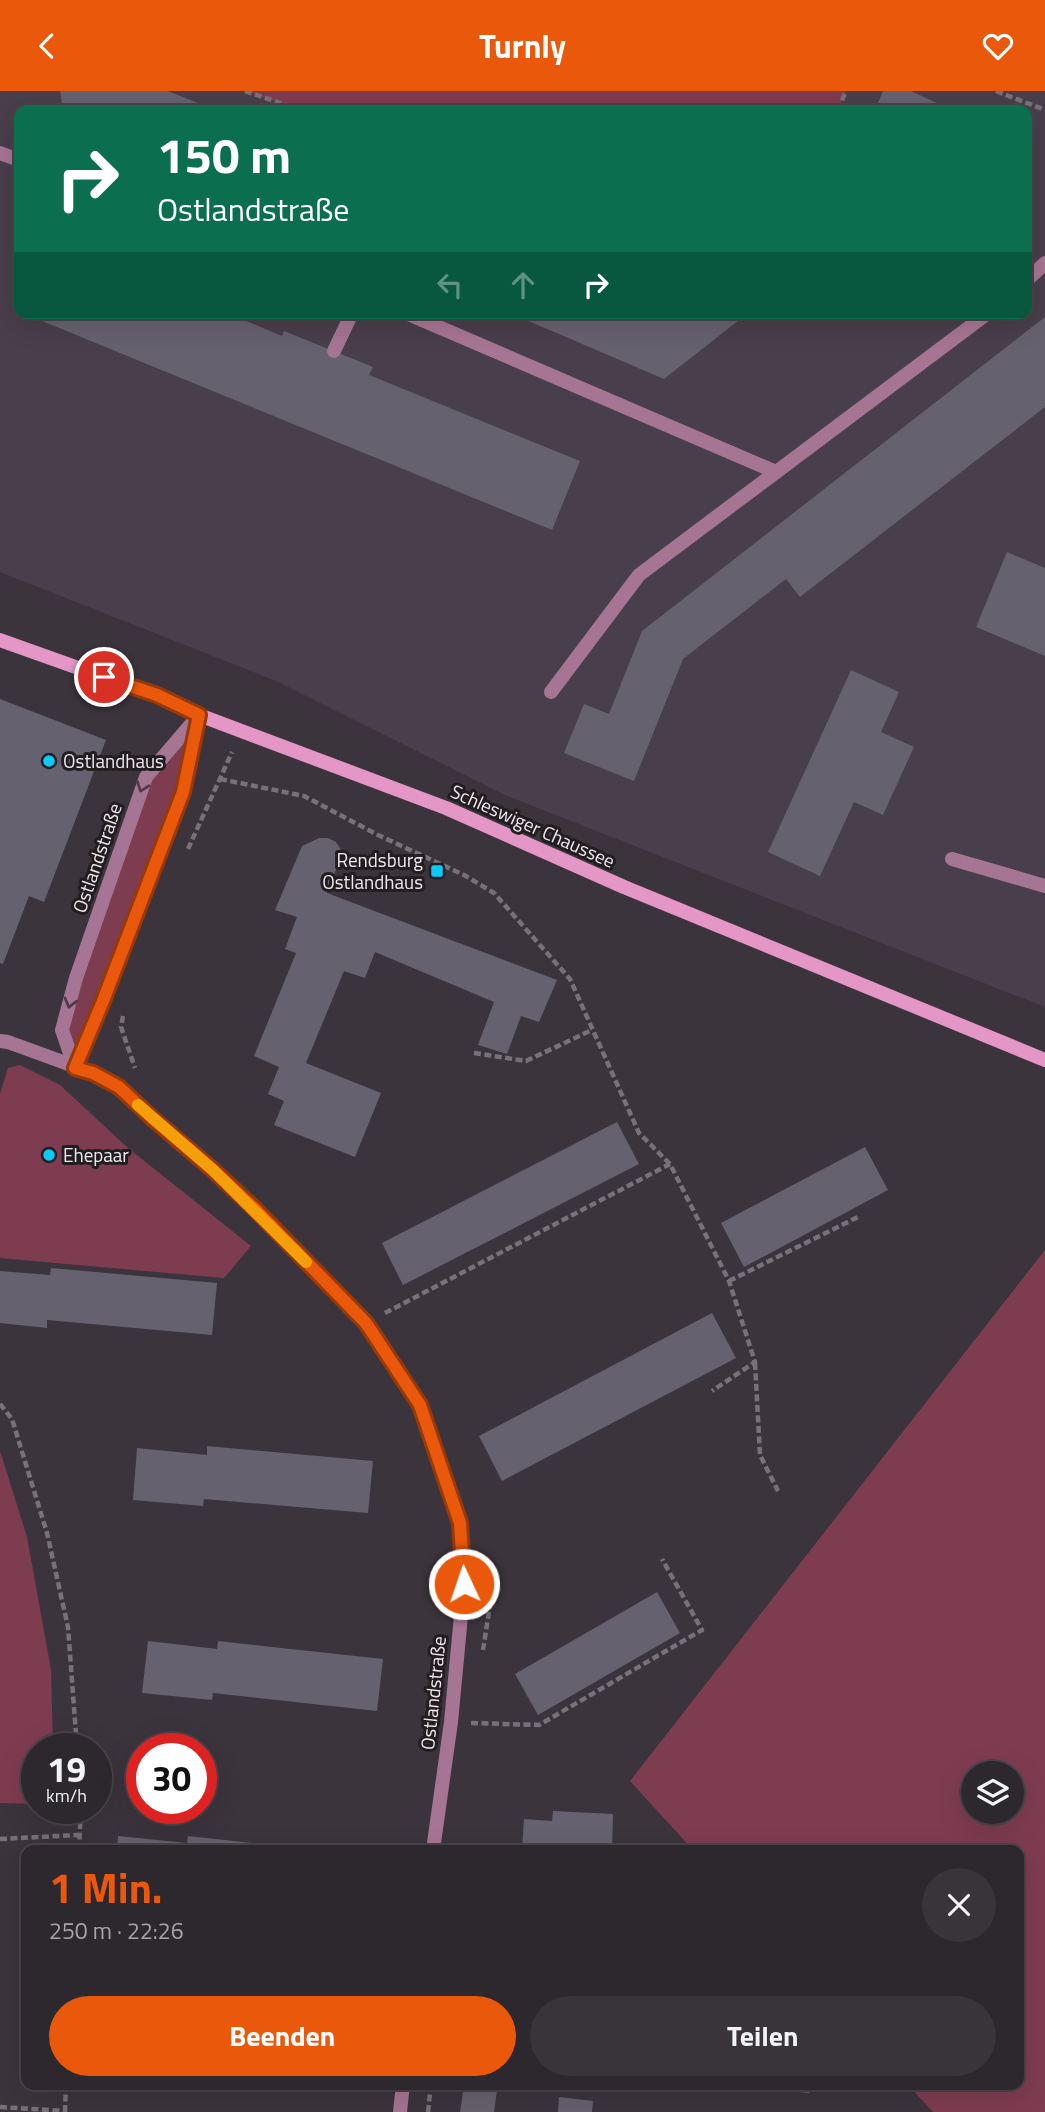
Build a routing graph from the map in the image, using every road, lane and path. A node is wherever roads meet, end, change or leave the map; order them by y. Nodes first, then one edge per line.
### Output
1 (245, 91) edge
2 (996, 91) edge
3 (286, 105) edge
4 (1045, 110) edge
5 (1045, 263) edge
6 (1032, 275) edge
7 (349, 319) edge
8 (419, 319) edge
9 (980, 319) edge
10 (334, 351) dead end
11 (776, 472) junction
12 (0, 640) edge
13 (551, 692) dead end
14 (199, 715) junction
15 (241, 730) junction
16 (220, 779) junction
17 (187, 852) dead end
18 (952, 859) dead end
19 (1045, 886) edge
20 (123, 1013) dead end
21 (592, 1030) junction
22 (0, 1041) edge
23 (474, 1053) dead end
24 (1045, 1060) edge
25 (75, 1068) junction
26 (141, 1073) dead end
27 (670, 1164) junction
28 (860, 1216) dead end
29 (729, 1281) junction
30 (377, 1306) dead end
31 (755, 1362) junction
32 (712, 1391) dead end
33 (0, 1405) edge
34 (778, 1491) dead end
35 (662, 1559) dead end
36 (472, 1723) dead end
37 (76, 1733) edge
38 (80, 1824) edge
39 (79, 1835) junction
40 (0, 1839) edge
41 (79, 1845) edge
42 (434, 1845) edge
43 (66, 2090) edge
44 (402, 2090) edge
45 (430, 2090) edge
46 (0, 2107) edge
47 (65, 2112) edge
48 (400, 2112) edge
49 (428, 2112) edge

1 - 3 path
2 - 4 path
5 - 6 street
7 - 10 street
8 - 11 street
9 - 11 street
11 - 13 street
12 - 14 main road, Schleswiger Chaussee
14 - 15 main road, Schleswiger Chaussee
14 - 25 street
14 -> 25 street, Ostlandstraße
15 - 16 path
15 - 24 main road, Schleswiger Chaussee
16 - 17 path
16 - 21 path
18 - 19 street
20 - 26 path
21 - 23 path
21 - 27 path
22 - 25 street
25 - 42 street, Ostlandstraße
27 - 29 path
27 - 30 path
28 - 29 path
29 - 31 path
31 - 32 path
31 - 34 path
33 - 37 path
35 - 36 path
38 - 39 path
39 - 40 path
39 - 41 path
43 - 47 path
44 - 48 street
45 - 49 path
46 - 47 path

